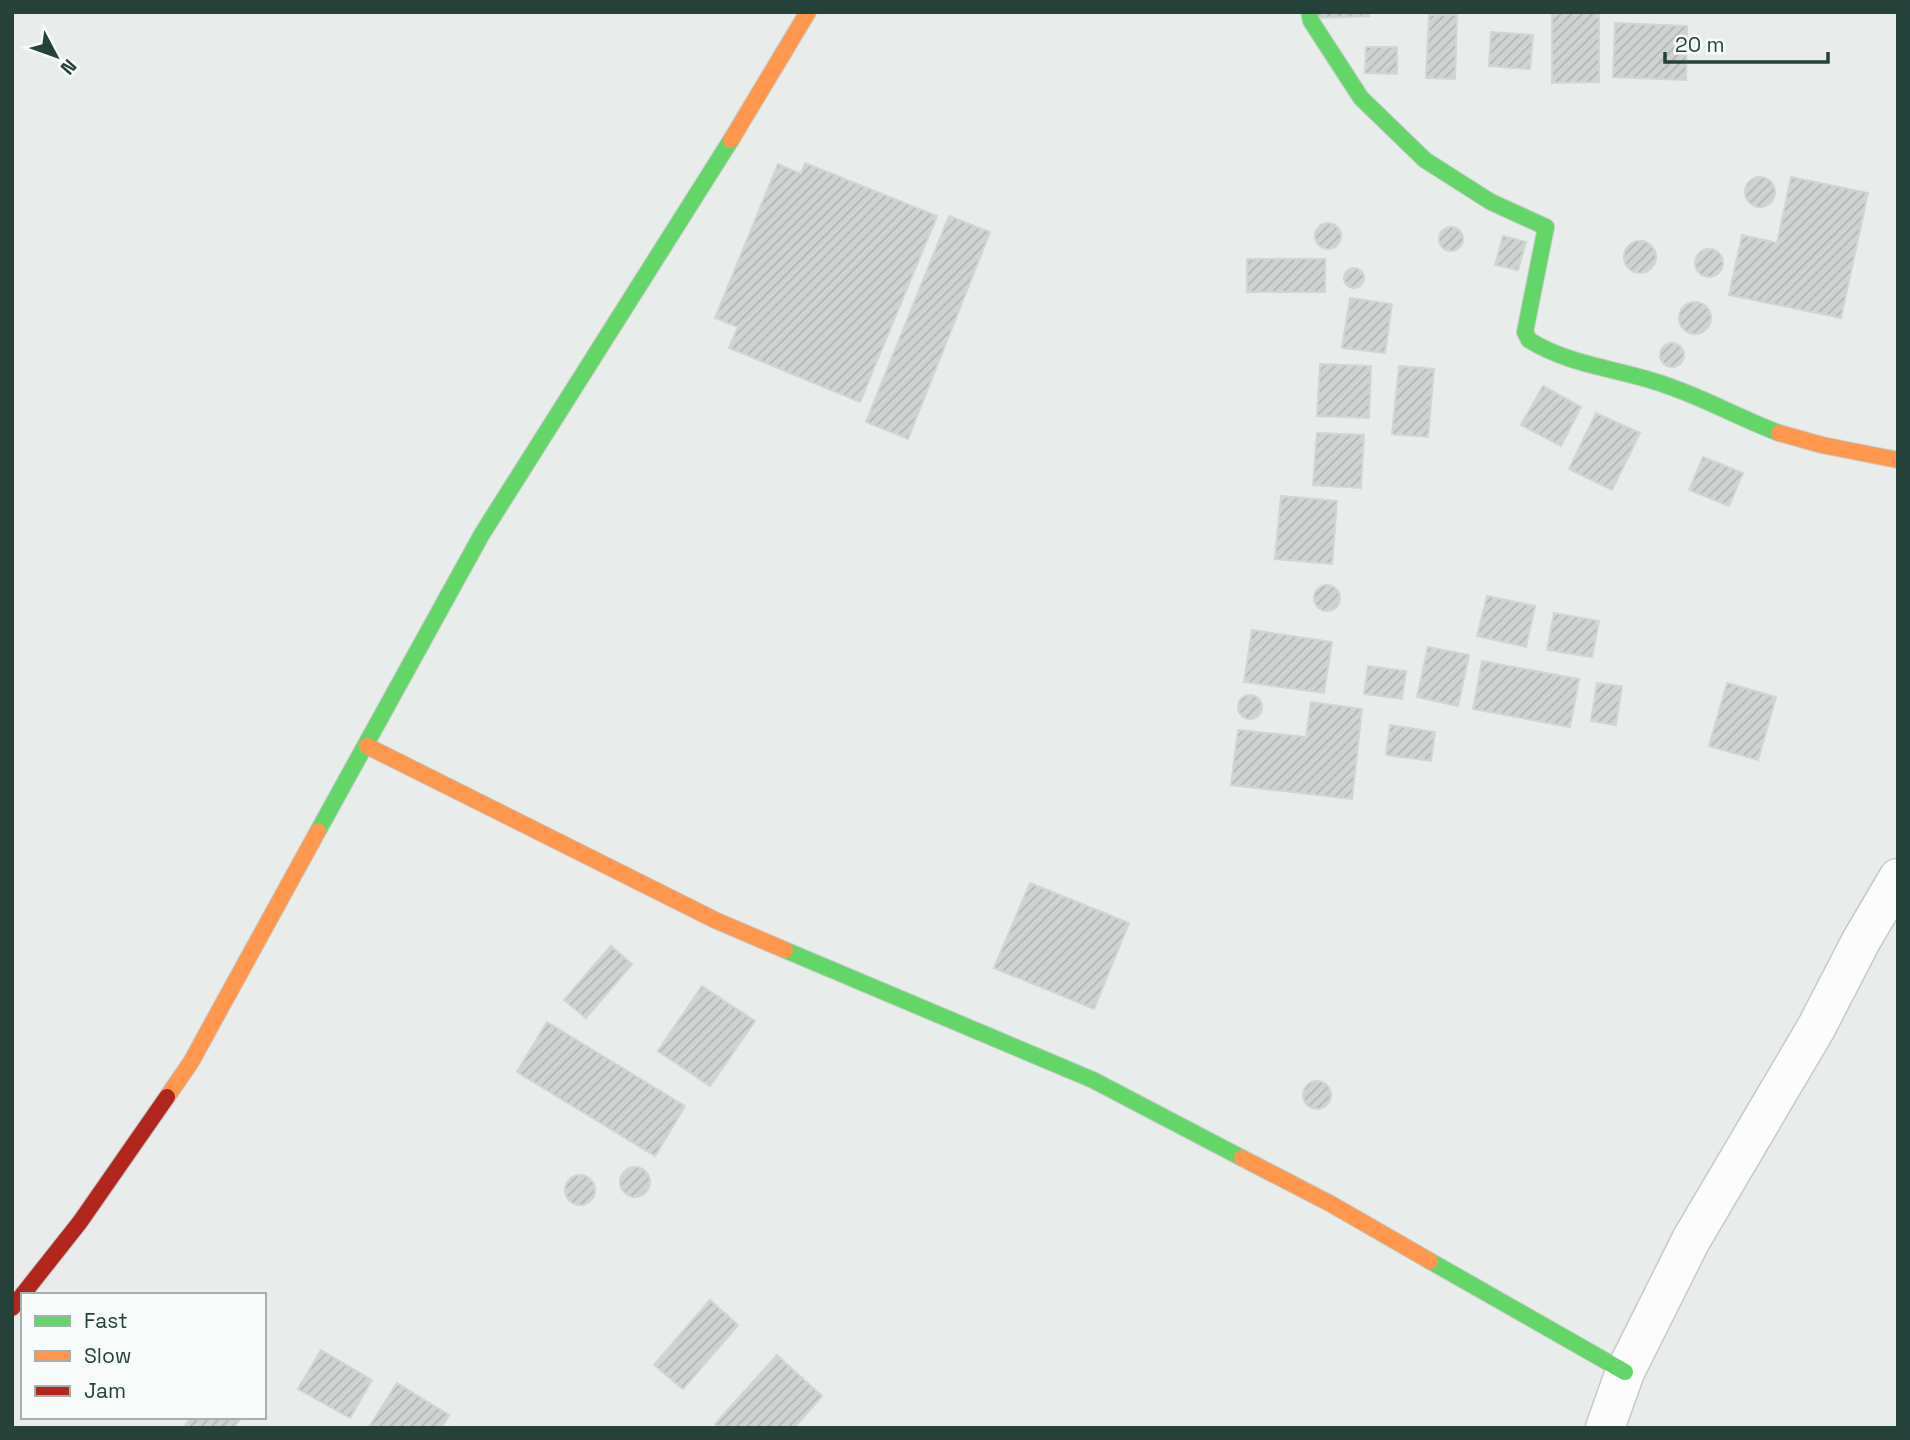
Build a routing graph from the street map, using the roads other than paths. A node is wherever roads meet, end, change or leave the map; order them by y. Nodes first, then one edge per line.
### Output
1 (808, 12) edge
2 (1309, 12) edge
3 (1898, 460) edge
4 (366, 746) junction
5 (1898, 878) edge
6 (24, 1293) edge
7 (1625, 1372) junction
8 (1605, 1428) edge

1 - 4 street
2 - 3 street
4 - 6 street
4 - 7 street
5 - 7 street
7 - 8 street

